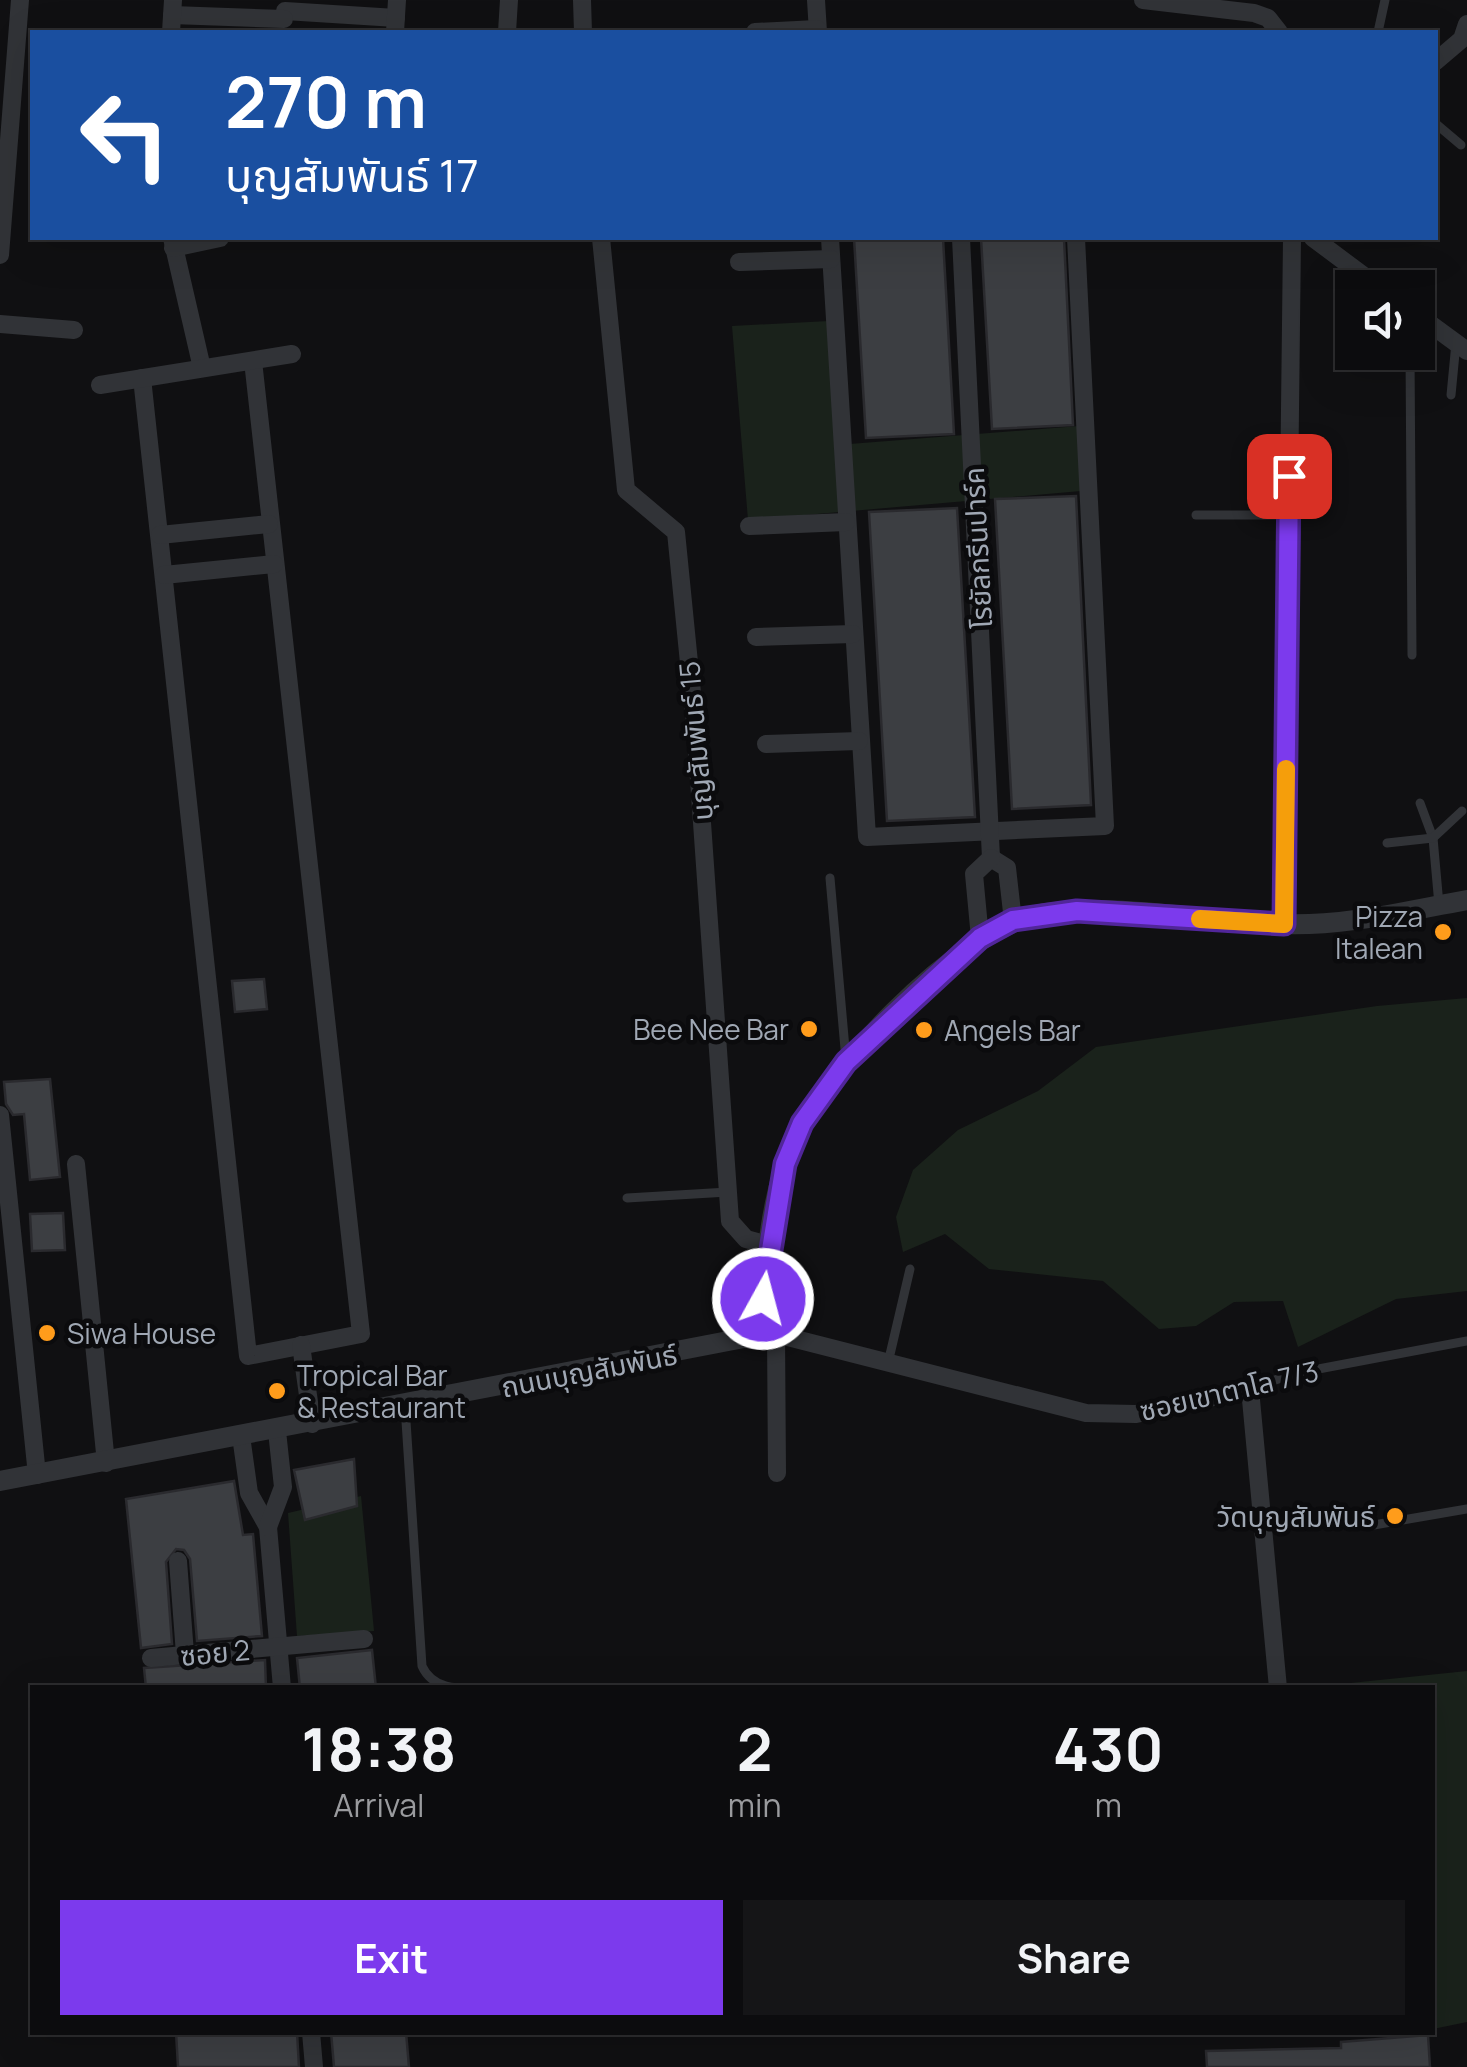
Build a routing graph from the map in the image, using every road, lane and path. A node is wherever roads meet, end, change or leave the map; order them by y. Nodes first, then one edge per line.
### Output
1 (20, 0) edge
2 (509, 0) edge
3 (582, 0) edge
4 (816, 0) edge
5 (1142, 0) edge
6 (1386, 0) edge
7 (172, 16) edge
8 (284, 16) edge
9 (396, 17) edge
10 (1467, 24) edge
11 (507, 30) edge
12 (583, 30) edge
13 (818, 30) edge
14 (1277, 30) edge
15 (1378, 30) edge
16 (1438, 59) edge
17 (1438, 126) edge
18 (1461, 145) dead end
19 (201, 240) edge
20 (601, 240) edge
21 (830, 240) edge
22 (961, 240) edge
23 (1076, 240) edge
24 (1292, 240) edge
25 (1316, 240) edge
26 (172, 243) edge
27 (0, 255) edge
28 (831, 258) junction
29 (739, 262) dead end
30 (1356, 270) edge
31 (0, 324) edge
32 (1435, 328) edge
33 (74, 330) dead end
34 (1461, 347) edge
35 (292, 354) dead end
36 (253, 361) junction
37 (202, 368) junction
38 (1410, 370) edge
39 (142, 378) junction
40 (100, 384) dead end
41 (1452, 395) dead end
42 (1196, 515) dead end
43 (1289, 515) junction
44 (846, 522) junction
45 (270, 524) junction
46 (748, 526) dead end
47 (160, 535) junction
48 (274, 564) junction
49 (164, 576) junction
50 (853, 634) junction
51 (756, 637) dead end
52 (1412, 655) dead end
53 (859, 742) junction
54 (766, 744) dead end
55 (1420, 803) dead end
56 (1462, 811) dead end
57 (989, 830) junction
58 (1433, 838) junction
59 (1387, 843) dead end
60 (991, 858) junction
61 (830, 878) dead end
62 (1467, 900) edge
63 (1439, 905) junction
64 (1013, 920) junction
65 (1284, 924) junction
66 (980, 938) junction
67 (846, 1062) junction
68 (0, 1115) edge
69 (76, 1164) dead end
70 (728, 1192) junction
71 (627, 1198) dead end
72 (769, 1245) junction
73 (910, 1269) dead end
74 (768, 1330) junction
75 (1467, 1341) edge
76 (301, 1345) junction
77 (888, 1363) junction
78 (1250, 1388) junction
79 (405, 1406) junction
80 (312, 1424) junction
81 (277, 1431) junction
82 (241, 1436) junction
83 (106, 1462) junction
84 (777, 1473) dead end
85 (38, 1475) junction
86 (0, 1481) edge
87 (1467, 1510) edge
88 (1368, 1526) dead end
89 (268, 1527) junction
90 (178, 1561) dead end
91 (364, 1639) dead end
92 (279, 1646) junction
93 (185, 1654) junction
94 (152, 1658) dead end
95 (282, 1685) edge
96 (440, 1685) edge
97 (1278, 1685) edge
98 (311, 2035) edge
99 (314, 2067) edge

1 - 27 street
2 - 11 street
3 - 12 street
4 - 13 street
5 - 14 street
6 - 15 lane
7 - 8 street
8 - 9 street
10 - 16 street
17 - 18 lane
19 - 26 street
20 - 70 street, บุญสัมพันธ์ 15
21 - 28 street
22 - 57 street, โรยัลกรีนปาร์ค
23 - 57 street
24 - 43 street
25 - 30 street
26 - 37 street
28 - 29 street
28 - 44 street
31 - 33 street
32 - 34 street
34 - 41 lane
35 - 36 street
36 - 37 street
36 - 45 street
37 - 39 street
38 - 52 lane
39 - 40 street
39 - 47 street
42 - 43 lane
43 - 65 street
44 - 46 street
44 - 50 street
45 - 47 street
45 - 48 street
47 - 49 street
48 - 49 street
48 - 76 street
49 - 76 street
50 - 51 street
50 - 53 street
53 - 54 street
53 - 57 street
55 - 58 lane
56 - 58 lane
57 - 60 street, โรยัลกรีนปาร์ค
58 - 59 lane
58 - 63 lane
60 - 64 street, โรยัลกรีนปาร์ค
60 - 66 street, โรยัลกรีนปาร์ค
61 - 67 lane
62 - 63 street
63 - 65 street
64 - 65 street
64 - 66 street
66 - 67 street
67 - 72 street
68 - 85 street
69 - 83 street
70 - 71 lane
70 - 72 street, บุญสัมพันธ์ 15
72 - 74 street
73 - 77 lane
74 - 77 street, ซอยเขาตาโล 7/3
74 - 79 street, ถนนบุญสัมพันธ์
74 - 84 street
75 - 78 lane, ซอยเขาตาโล 7/3
76 - 80 street
77 - 78 street, ซอยเขาตาโล 7/3
78 - 97 street
79 - 80 street, ถนนบุญสัมพันธ์
79 - 96 lane
80 - 81 street, ถนนบุญสัมพันธ์
81 - 82 street, ถนนบุญสัมพันธ์
81 - 89 street
82 - 83 street, ถนนบุญสัมพันธ์
82 - 89 street
83 - 85 street, ถนนบุญสัมพันธ์
85 - 86 street, ถนนบุญสัมพันธ์
87 - 88 lane
89 - 92 street
90 - 93 street
91 - 92 street, ซอย 2
92 - 93 street, ซอย 2
92 - 95 street
93 - 94 street, ซอย 2
98 - 99 street

